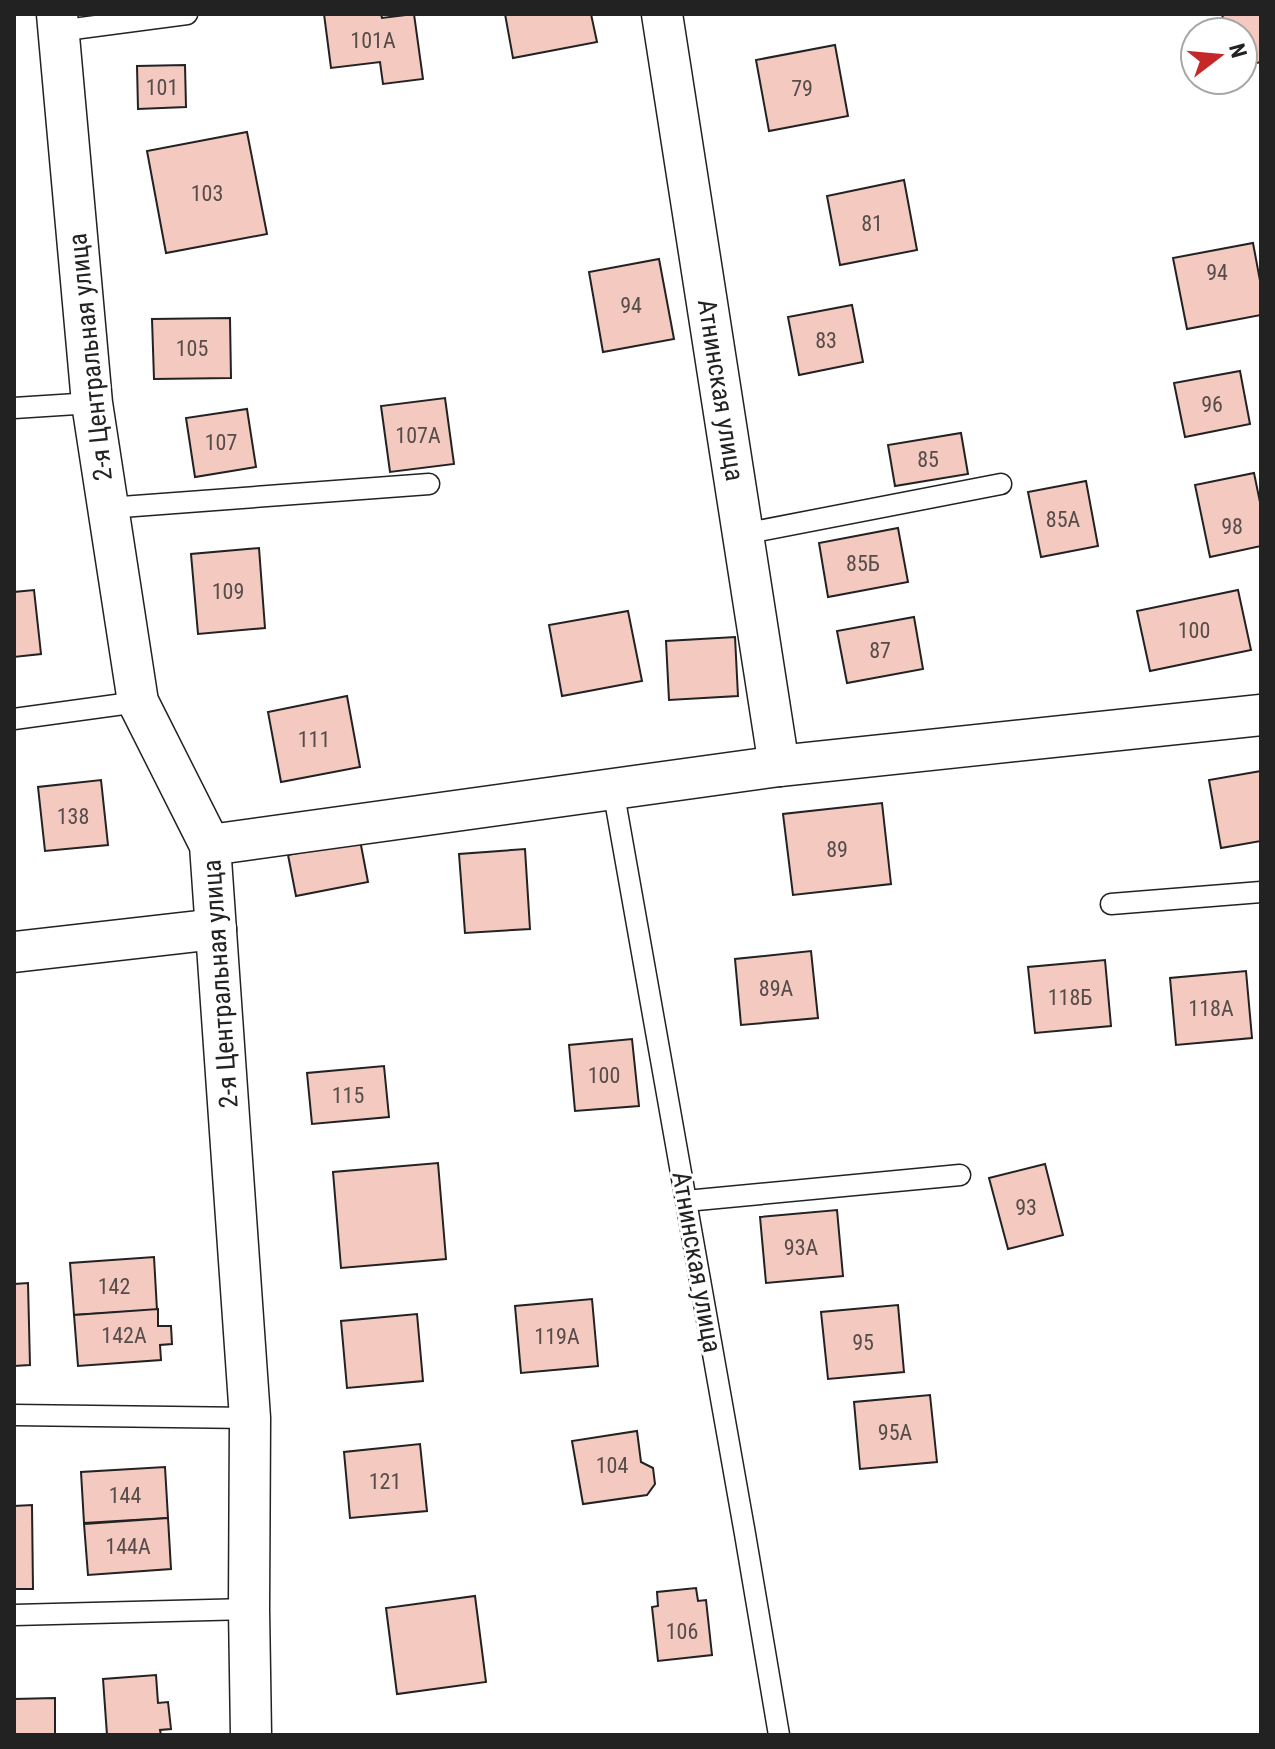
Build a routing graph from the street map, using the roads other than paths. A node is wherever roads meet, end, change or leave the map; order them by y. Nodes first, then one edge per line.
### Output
1 (187, 14) edge
2 (662, 14) edge
3 (57, 22) edge
4 (92, 403) junction
5 (14, 408) edge
6 (429, 484) dead end
7 (1001, 484) dead end
8 (108, 508) junction
9 (743, 534) junction
10 (138, 702) junction
11 (1261, 715) edge
12 (14, 719) edge
13 (779, 766) junction
14 (613, 789) junction
15 (210, 845) junction
16 (1261, 892) edge
17 (1111, 904) dead end
18 (216, 929) junction
19 (14, 952) edge
20 (960, 1175) dead end
21 (686, 1201) junction
22 (14, 1415) edge
23 (250, 1418) junction
24 (249, 1609) junction
25 (14, 1615) edge
26 (251, 1735) edge
27 (779, 1735) edge

1 - 3 lane
2 - 9 street, Атнинская улица
3 - 4 street, 2-я Центральная улица
4 - 5 lane
4 - 8 street, 2-я Центральная улица
6 - 8 lane
7 - 9 lane
8 - 10 street, 2-я Центральная улица
9 - 13 street, Атнинская улица
10 - 12 lane
10 - 15 street, 2-я Центральная улица
11 - 13 street
13 - 14 street
14 - 15 street
14 - 21 lane, Атнинская улица
15 - 18 street, 2-я Центральная улица
16 - 17 lane
18 - 19 street
18 - 23 street, 2-я Центральная улица
20 - 21 lane
21 - 27 lane, Атнинская улица
22 - 23 lane
23 - 24 street, 2-я Центральная улица
24 - 25 lane
24 - 26 street, 2-я Центральная улица

